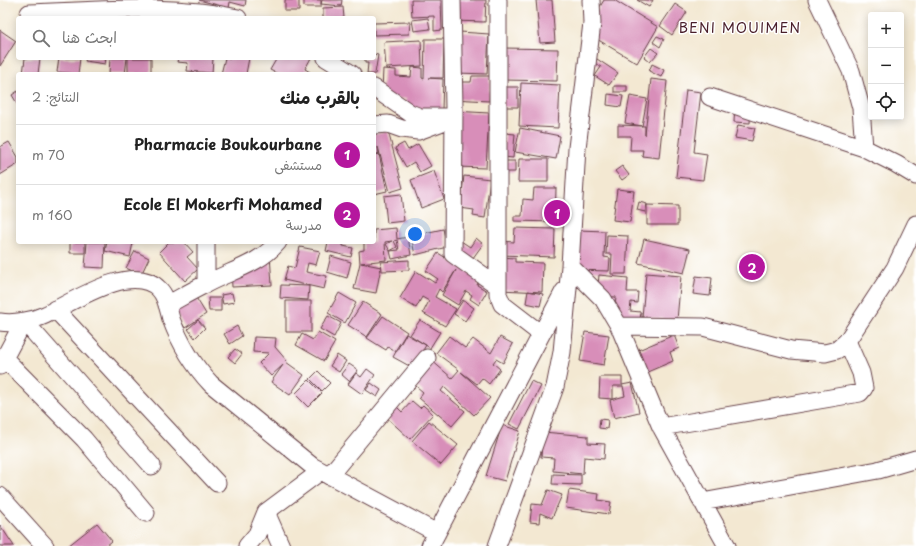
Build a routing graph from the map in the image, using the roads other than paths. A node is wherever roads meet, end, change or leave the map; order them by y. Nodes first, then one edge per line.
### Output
1 (452, 0) edge
2 (498, 0) edge
3 (591, 0) edge
4 (603, 0) edge
5 (817, 0) edge
6 (29, 13) dead end
7 (229, 16) edge
8 (592, 23) junction
9 (329, 60) edge
10 (349, 72) edge
11 (376, 89) edge
12 (710, 97) dead end
13 (454, 117) junction
14 (376, 125) edge
15 (864, 148) junction
16 (916, 176) edge
17 (916, 224) edge
18 (206, 244) edge
19 (276, 244) edge
20 (570, 266) junction
21 (206, 284) junction
22 (568, 284) junction
23 (498, 286) junction
24 (167, 305) junction
25 (55, 309) junction
26 (24, 321) junction
27 (0, 322) edge
28 (619, 326) junction
29 (541, 334) junction
30 (847, 341) junction
31 (428, 358) dead end
32 (2, 362) edge
33 (661, 427) junction
34 (916, 458) edge
35 (152, 466) dead end
36 (325, 473) junction
37 (217, 483) dead end
38 (0, 496) edge
39 (702, 502) junction
40 (266, 512) junction
41 (146, 513) dead end
42 (433, 540) edge
43 (45, 546) edge
44 (248, 546) edge
45 (281, 546) edge
46 (497, 546) edge
47 (727, 546) edge

1 - 13 street
2 - 23 street
3 - 8 street
4 - 8 street
5 - 15 street
6 - 7 street
8 - 20 street
9 - 10 street
11 - 13 street
12 - 15 street
13 - 14 street
13 - 23 street
15 - 16 street
17 - 30 street
18 - 21 street
19 - 21 street
20 - 22 street
20 - 28 street
21 - 24 street
22 - 29 street
22 - 46 street
23 - 29 street
24 - 25 street
24 - 36 street
25 - 26 street
25 - 37 street
26 - 27 street
26 - 32 street
26 - 35 street
28 - 30 street
28 - 33 street
29 - 42 street
30 - 33 street
31 - 36 street
32 - 41 street
33 - 39 street
34 - 39 street
36 - 40 street
36 - 42 street
38 - 43 street
39 - 47 street
40 - 44 street
40 - 45 street

